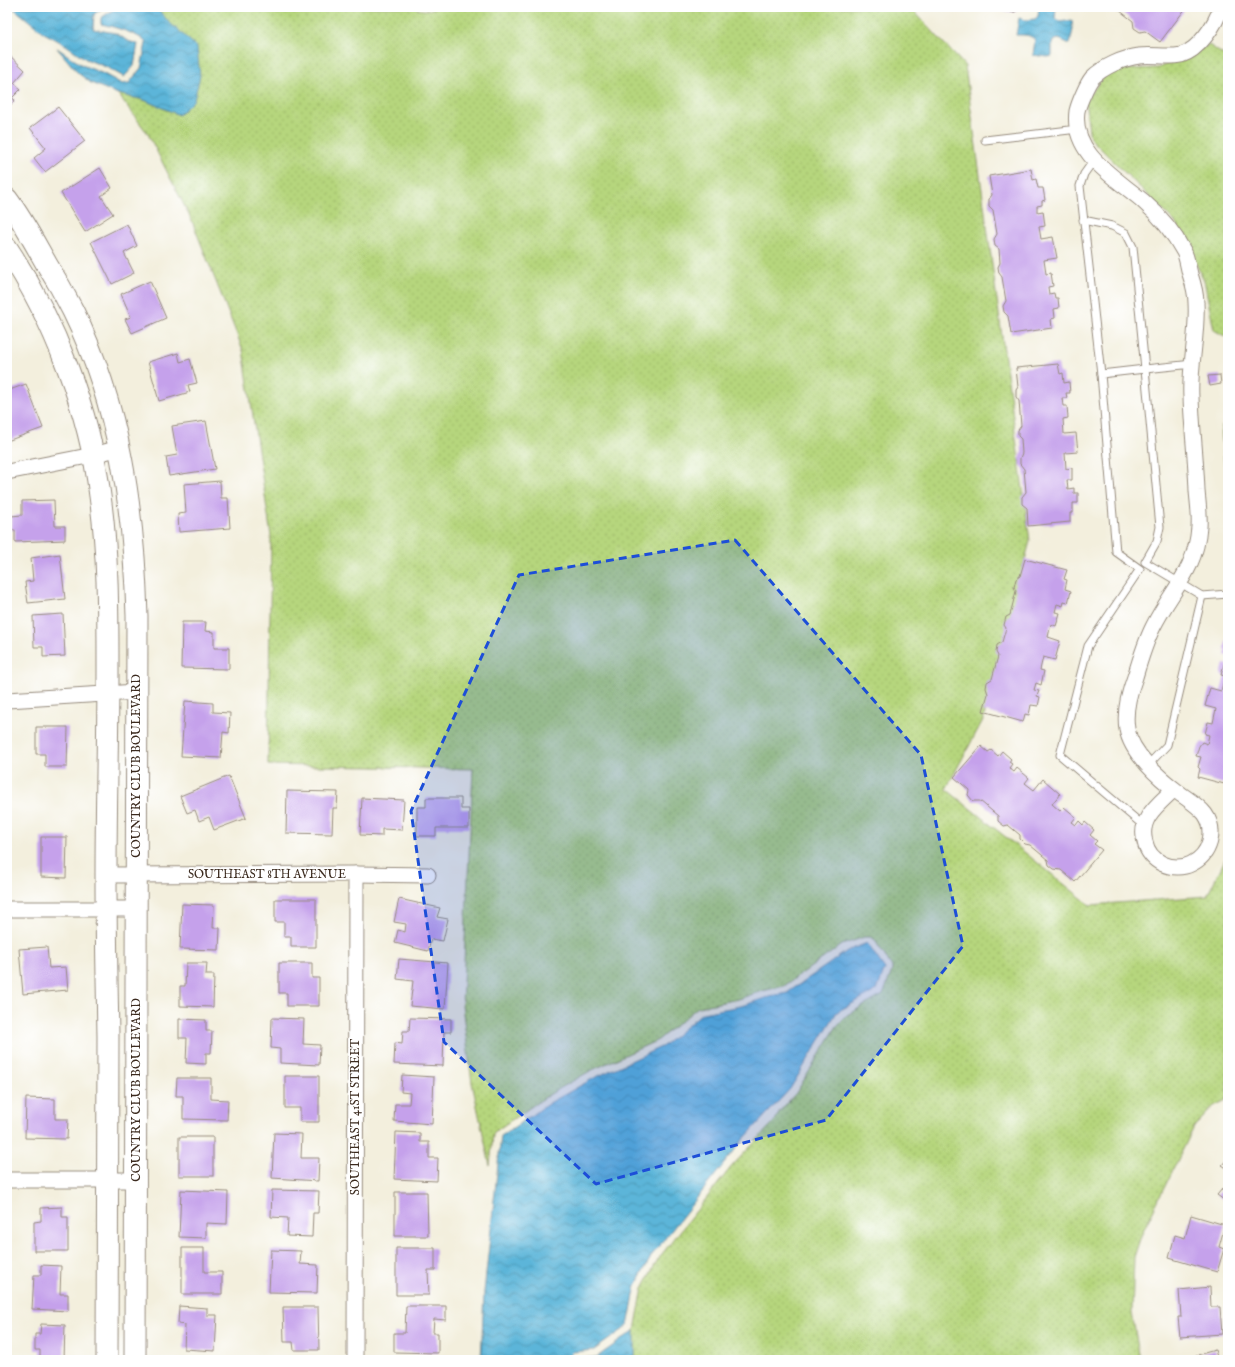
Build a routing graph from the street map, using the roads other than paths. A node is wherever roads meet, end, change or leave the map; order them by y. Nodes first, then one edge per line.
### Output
1 (1221, 7) edge
2 (1078, 129) junction
3 (985, 140) dead end
4 (1094, 160) junction
5 (10, 208) edge
6 (1083, 220) junction
7 (7, 248) edge
8 (1193, 364) junction
9 (1145, 369) junction
10 (1101, 374) junction
11 (120, 448) junction
12 (93, 455) junction
13 (7, 472) edge
14 (1145, 562) junction
15 (1140, 569) junction
16 (1180, 583) junction
17 (1228, 594) edge
18 (1202, 596) junction
19 (137, 692) junction
20 (108, 694) junction
21 (7, 700) edge
22 (1148, 765) junction
23 (1174, 789) junction
24 (1144, 826) junction
25 (356, 874) junction
26 (106, 875) junction
27 (136, 875) junction
28 (428, 875) dead end
29 (7, 909) edge
30 (106, 909) junction
31 (136, 909) junction
32 (7, 1180) edge
33 (107, 1180) junction
34 (136, 1180) junction
35 (107, 1360) edge
36 (136, 1360) edge
37 (355, 1360) edge

1 - 2 street
2 - 3 lane
2 - 4 street
4 - 6 lane
4 - 8 street
5 - 11 main road, COUNTRY CLUB BOULEVARD
6 - 9 lane
6 - 10 lane
7 - 12 main road
8 - 9 lane
8 - 16 street
9 - 10 lane
9 - 14 lane
10 - 15 lane
11 - 12 street
11 - 19 main road, COUNTRY CLUB BOULEVARD
12 - 13 street
12 - 20 main road
14 - 15 lane
14 - 16 lane
15 - 24 lane
16 - 18 lane
16 - 22 street
17 - 18 lane
18 - 22 lane
19 - 20 street
19 - 27 main road, COUNTRY CLUB BOULEVARD
20 - 21 street
20 - 26 main road
22 - 23 street
23 - 24 street
23 - 24 street
25 - 27 street, SOUTHEAST 8TH AVENUE
25 - 28 street, SOUTHEAST 8TH AVENUE
25 - 37 street, SOUTHEAST 41ST STREET
26 - 27 street, SOUTHEAST 8TH AVENUE
26 - 30 main road
27 - 31 main road, COUNTRY CLUB BOULEVARD
29 - 30 street
30 - 31 street
30 - 33 main road
31 - 34 main road, COUNTRY CLUB BOULEVARD
32 - 33 street
33 - 34 street
33 - 35 main road
34 - 36 main road, COUNTRY CLUB BOULEVARD

